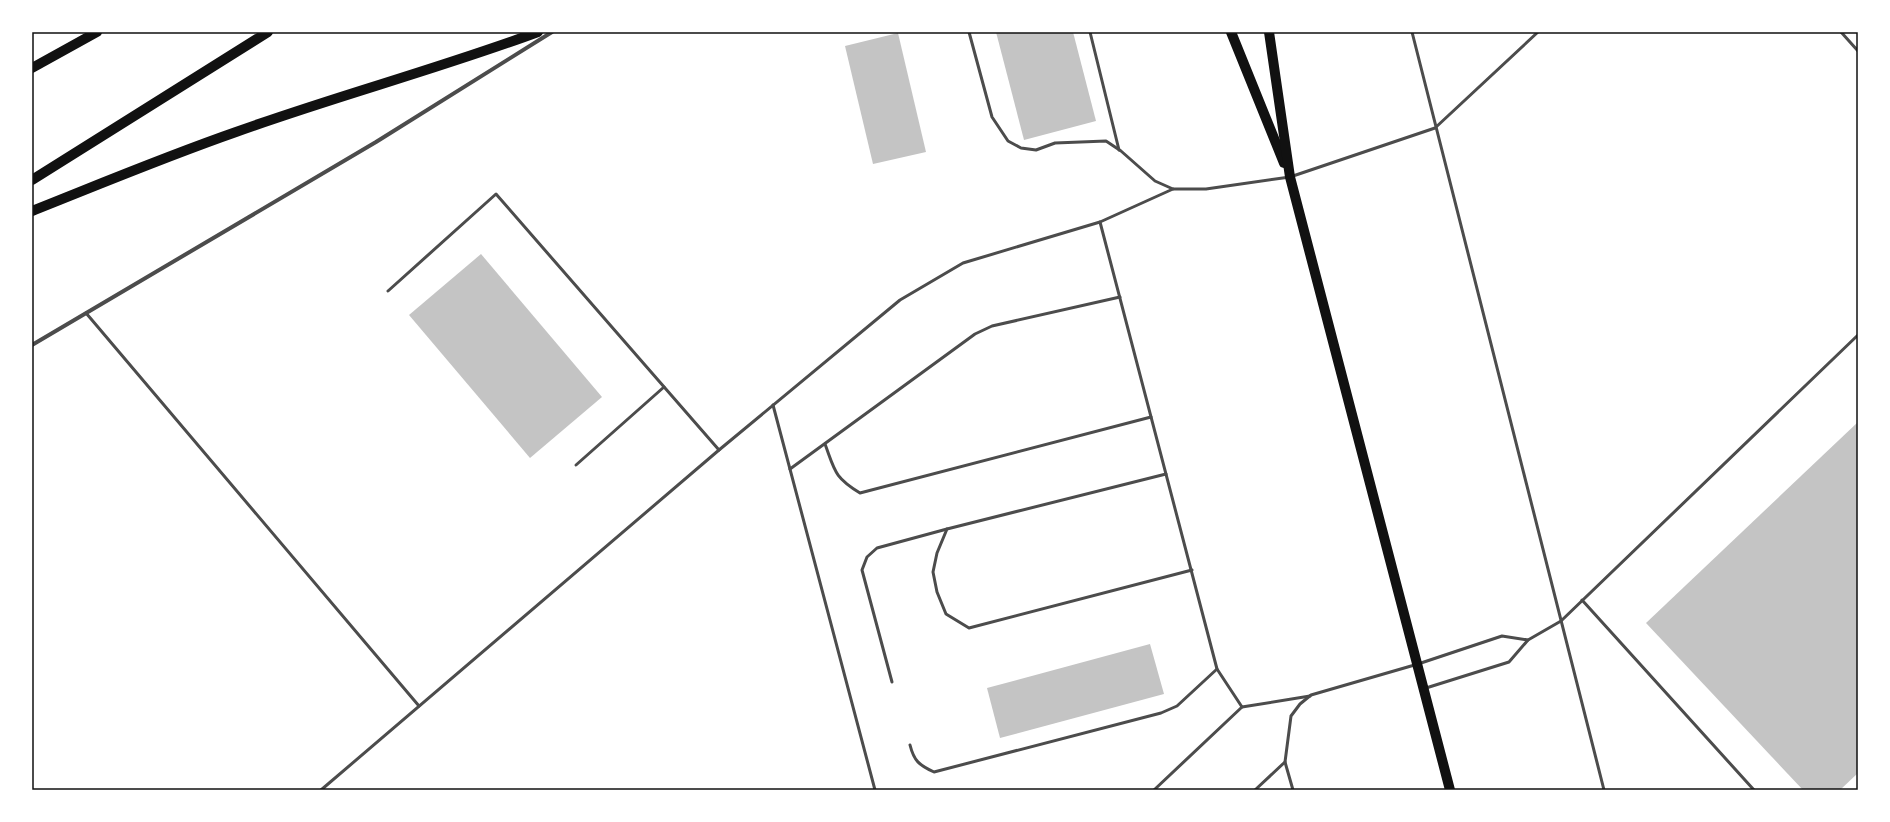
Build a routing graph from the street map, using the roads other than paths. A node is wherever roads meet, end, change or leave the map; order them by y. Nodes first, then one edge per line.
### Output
1 (97, 32) edge
2 (268, 32) edge
3 (538, 32) edge
4 (552, 32) edge
5 (969, 32) edge
6 (1090, 32) edge
7 (1231, 32) edge
8 (1269, 32) edge
9 (1412, 32) edge
10 (1538, 32) edge
11 (1841, 32) edge
12 (1858, 51) edge
13 (32, 68) edge
14 (1435, 128) junction
15 (1119, 150) junction
16 (1290, 177) junction
17 (32, 180) edge
18 (1173, 189) junction
19 (32, 211) edge
20 (1100, 222) junction
21 (388, 291) dead end
22 (1120, 298) junction
23 (86, 313) junction
24 (1858, 336) edge
25 (32, 344) edge
26 (664, 388) junction
27 (773, 405) junction
28 (1151, 416) junction
29 (825, 444) junction
30 (719, 450) junction
31 (576, 465) dead end
32 (790, 469) junction
33 (1166, 474) junction
34 (947, 529) junction
35 (1192, 570) junction
36 (1582, 600) junction
37 (1561, 621) junction
38 (1528, 640) junction
39 (1418, 664) junction
40 (1217, 669) junction
41 (892, 682) dead end
42 (1424, 688) junction
43 (1312, 695) junction
44 (419, 706) junction
45 (1242, 707) junction
46 (910, 745) dead end
47 (1285, 762) junction
48 (320, 790) edge
49 (875, 790) edge
50 (1154, 790) edge
51 (1256, 790) edge
52 (1293, 790) edge
53 (1450, 790) edge
54 (1604, 790) edge
55 (1754, 790) edge

1 - 13 main road
2 - 17 main road
3 - 19 main road
4 - 23 street
5 - 15 lane
6 - 15 lane
7 - 16 main road
8 - 16 main road
9 - 14 lane
10 - 14 lane
11 - 12 lane
14 - 16 lane
14 - 37 lane
15 - 18 lane
16 - 18 lane
16 - 39 main road
18 - 20 lane
20 - 22 lane
20 - 27 lane
21 - 26 lane
22 - 28 lane
22 - 29 lane
23 - 25 street
23 - 44 lane
24 - 36 lane
26 - 30 lane
26 - 31 lane
27 - 30 lane
27 - 32 lane
28 - 29 lane
28 - 33 lane
29 - 32 lane
30 - 44 lane
32 - 49 lane
33 - 34 lane
33 - 35 lane
34 - 35 lane
34 - 41 lane
35 - 40 lane
36 - 37 lane
36 - 55 lane
37 - 38 lane
37 - 54 lane
38 - 39 lane
38 - 42 lane
39 - 42 main road
39 - 43 lane
40 - 45 lane
40 - 46 lane
42 - 53 main road
43 - 45 lane
43 - 47 lane
44 - 48 lane
45 - 50 lane
47 - 51 lane
47 - 52 lane

